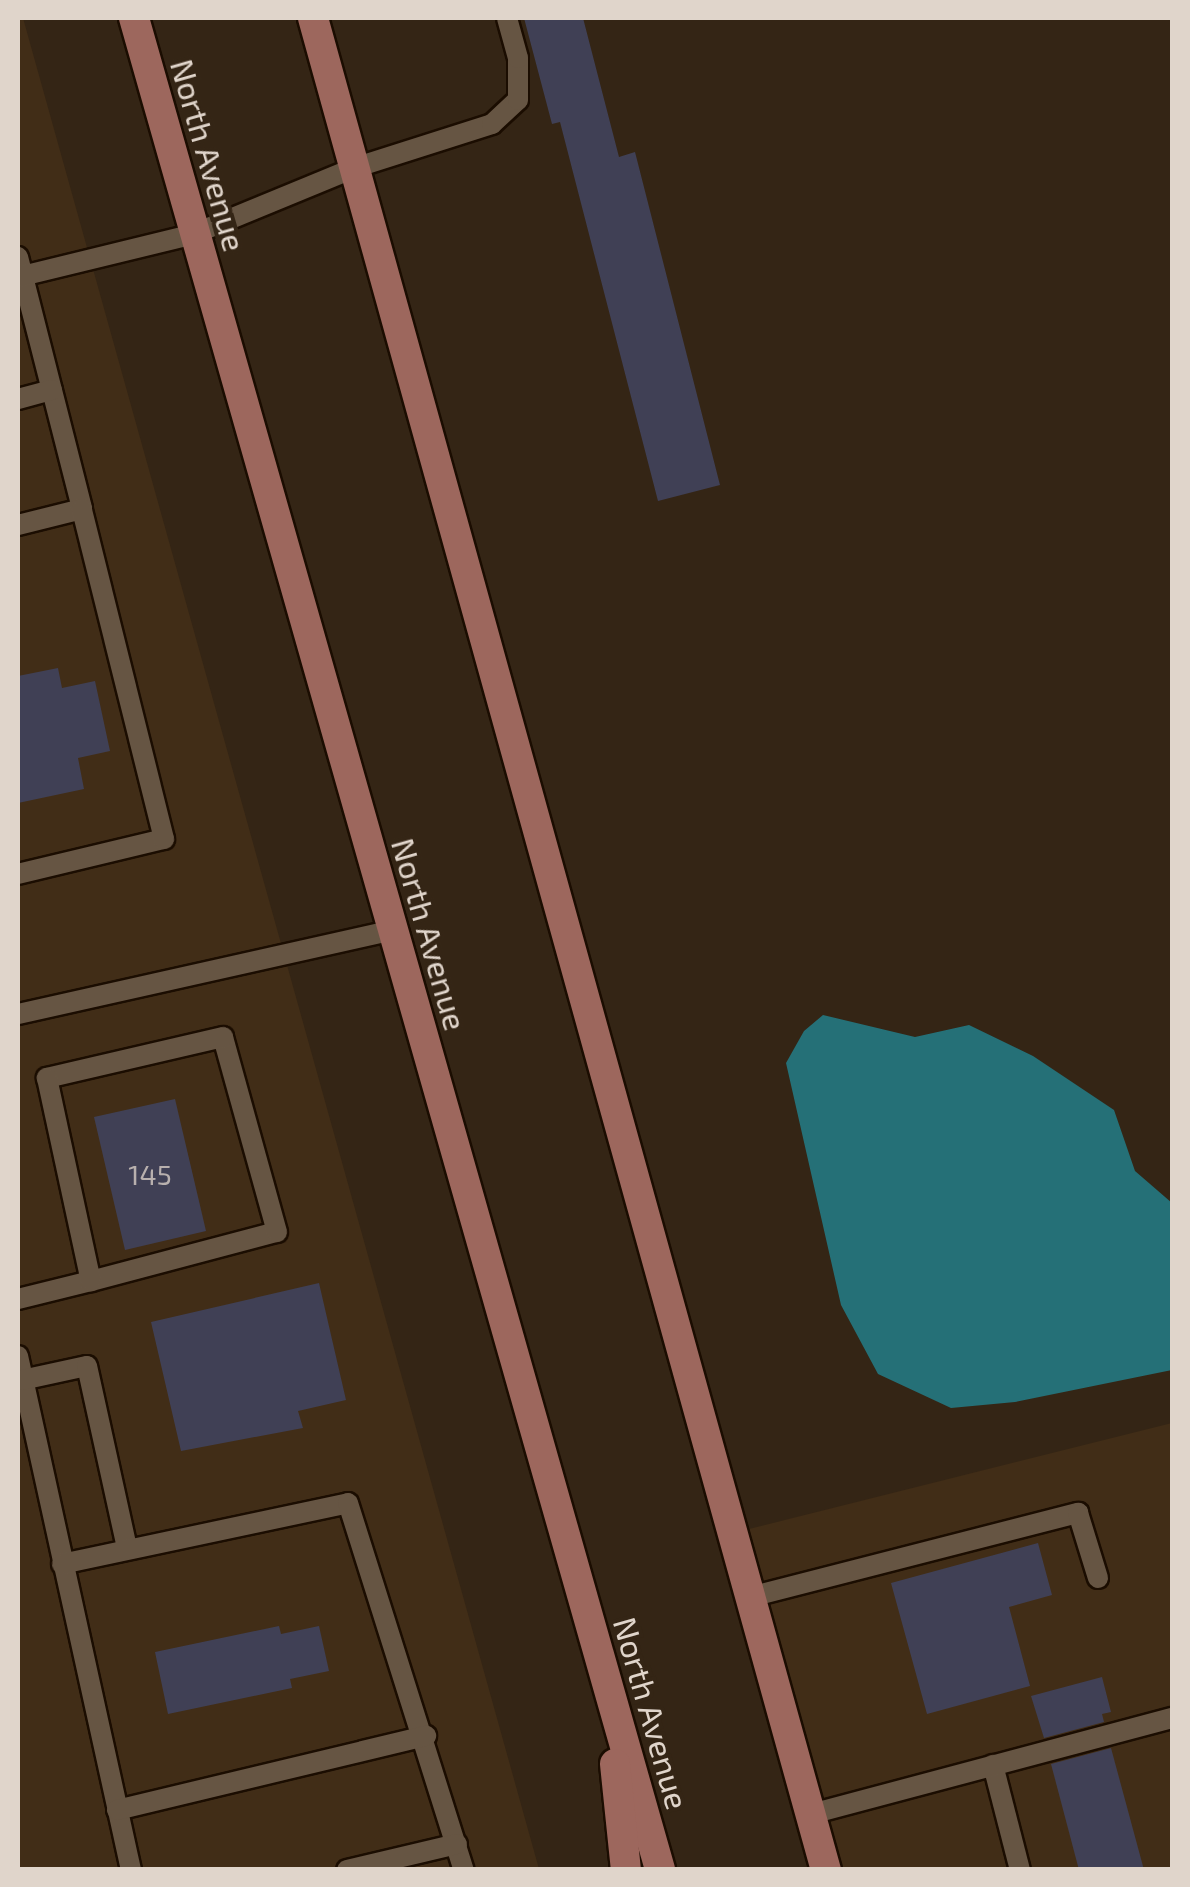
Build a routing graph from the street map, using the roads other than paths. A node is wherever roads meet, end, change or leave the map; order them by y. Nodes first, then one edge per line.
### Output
1 (134, 18) edge
2 (314, 18) edge
3 (507, 18) edge
4 (354, 168) junction
5 (194, 234) junction
6 (20, 269) edge
7 (52, 390) junction
8 (18, 399) edge
9 (82, 509) junction
10 (18, 525) edge
11 (18, 874) edge
12 (392, 930) junction
13 (18, 1014) edge
14 (91, 1281) junction
15 (18, 1299) edge
16 (18, 1356) edge
17 (22, 1380) junction
18 (127, 1548) junction
19 (62, 1564) junction
20 (1098, 1578) dead end
21 (750, 1597) junction
22 (606, 1681) junction
23 (1172, 1718) edge
24 (426, 1736) junction
25 (993, 1766) junction
26 (117, 1810) junction
27 (811, 1814) junction
28 (457, 1844) junction
29 (131, 1870) edge
30 (347, 1870) edge
31 (464, 1870) edge
32 (626, 1870) edge
33 (660, 1870) edge
34 (826, 1870) edge
35 (1020, 1870) edge

1 - 5 main road, North Avenue
2 - 4 main road
3 - 4 lane
4 - 5 lane
4 - 21 main road
5 - 6 lane
5 - 12 main road, North Avenue
6 - 7 lane
7 - 8 lane
7 - 9 lane
9 - 10 lane
9 - 11 lane
12 - 13 lane
12 - 22 main road, North Avenue
14 - 14 lane
14 - 15 lane
16 - 17 lane
17 - 18 lane
17 - 19 lane
18 - 19 lane
18 - 24 lane
19 - 26 lane
20 - 21 lane
21 - 27 main road
22 - 32 main road
22 - 33 main road, North Avenue
23 - 25 lane
24 - 26 lane
24 - 28 lane
25 - 27 lane
25 - 35 lane
26 - 29 lane
27 - 34 main road
28 - 30 lane
28 - 31 lane

